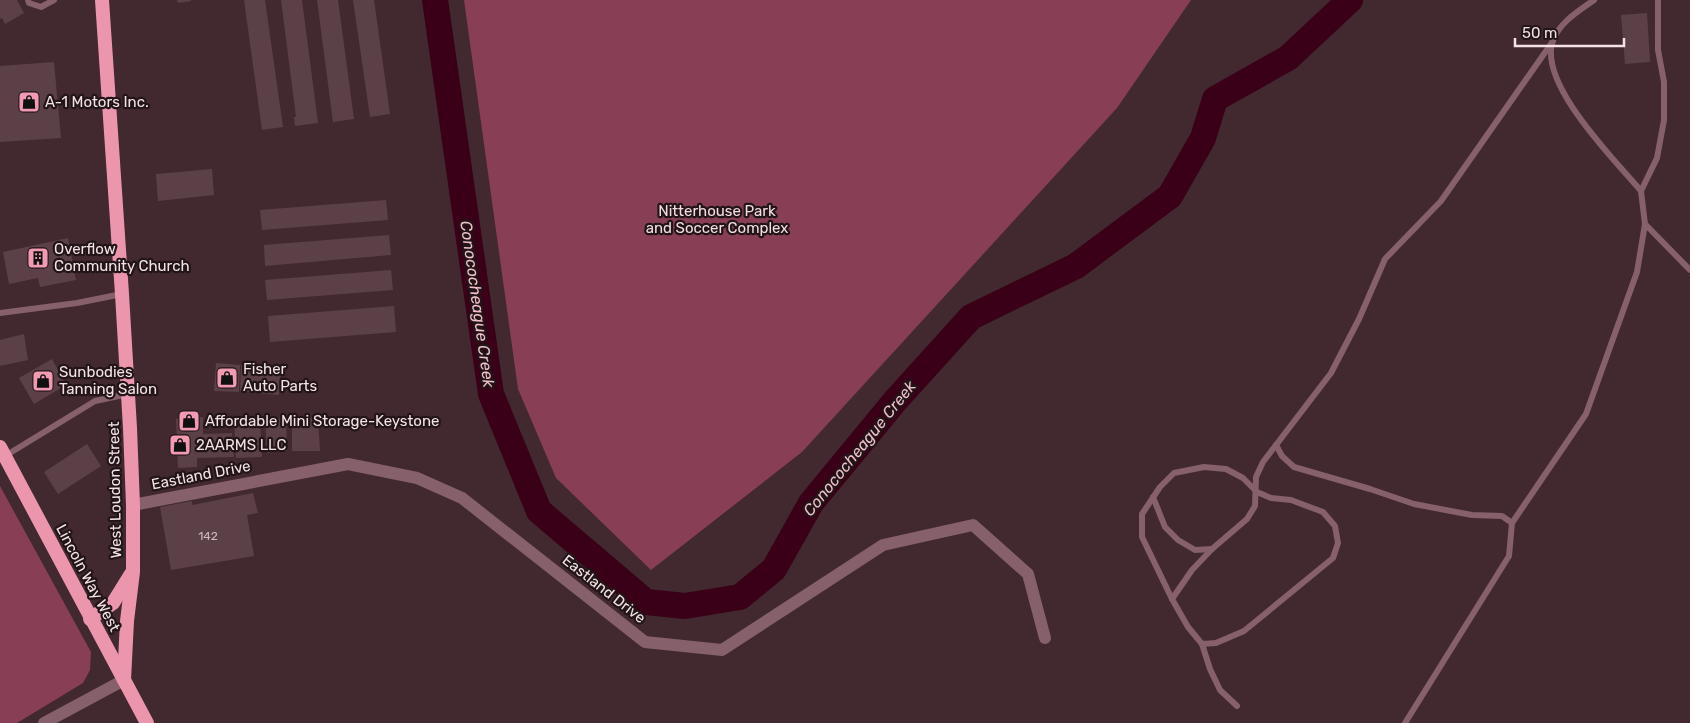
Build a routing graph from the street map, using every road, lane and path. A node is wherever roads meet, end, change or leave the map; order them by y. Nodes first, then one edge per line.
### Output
1 (28, 0) edge
2 (54, 0) edge
3 (102, 0) edge
4 (1594, 0) edge
5 (1658, 0) edge
6 (1553, 40) junction
7 (1641, 191) junction
8 (1645, 224) junction
9 (1690, 270) edge
10 (122, 294) junction
11 (0, 313) edge
12 (128, 394) junction
13 (1276, 445) junction
14 (2, 452) edge
15 (1257, 492) junction
16 (1153, 497) junction
17 (132, 505) junction
18 (1512, 523) junction
19 (1212, 549) junction
20 (133, 572) junction
21 (1172, 599) junction
22 (90, 619) junction
23 (1045, 638) dead end
24 (1202, 644) junction
25 (124, 680) junction
26 (1237, 706) dead end
27 (44, 723) edge
28 (147, 723) edge
29 (1405, 723) edge

1 - 2 lane
3 - 10 highway, West Loudon Street
4 - 6 lane
5 - 7 lane
6 - 7 lane
6 - 13 lane
7 - 8 lane
8 - 9 lane
8 - 18 lane
10 - 11 lane
10 - 12 highway, West Loudon Street
12 - 14 lane
12 - 17 highway, West Loudon Street
13 - 15 lane
13 - 18 lane
14 - 22 highway, Lincoln Way West
15 - 16 lane
15 - 19 lane
15 - 24 lane
16 - 19 lane
16 - 21 lane
17 - 20 highway, West Loudon Street
17 - 23 street, Eastland Drive
18 - 29 lane
19 - 21 lane
20 - 22 highway
20 - 25 highway, West Loudon Street
21 - 24 lane
22 - 25 highway, Lincoln Way West
24 - 26 lane
25 - 27 street
25 - 28 highway, Lincoln Way West

